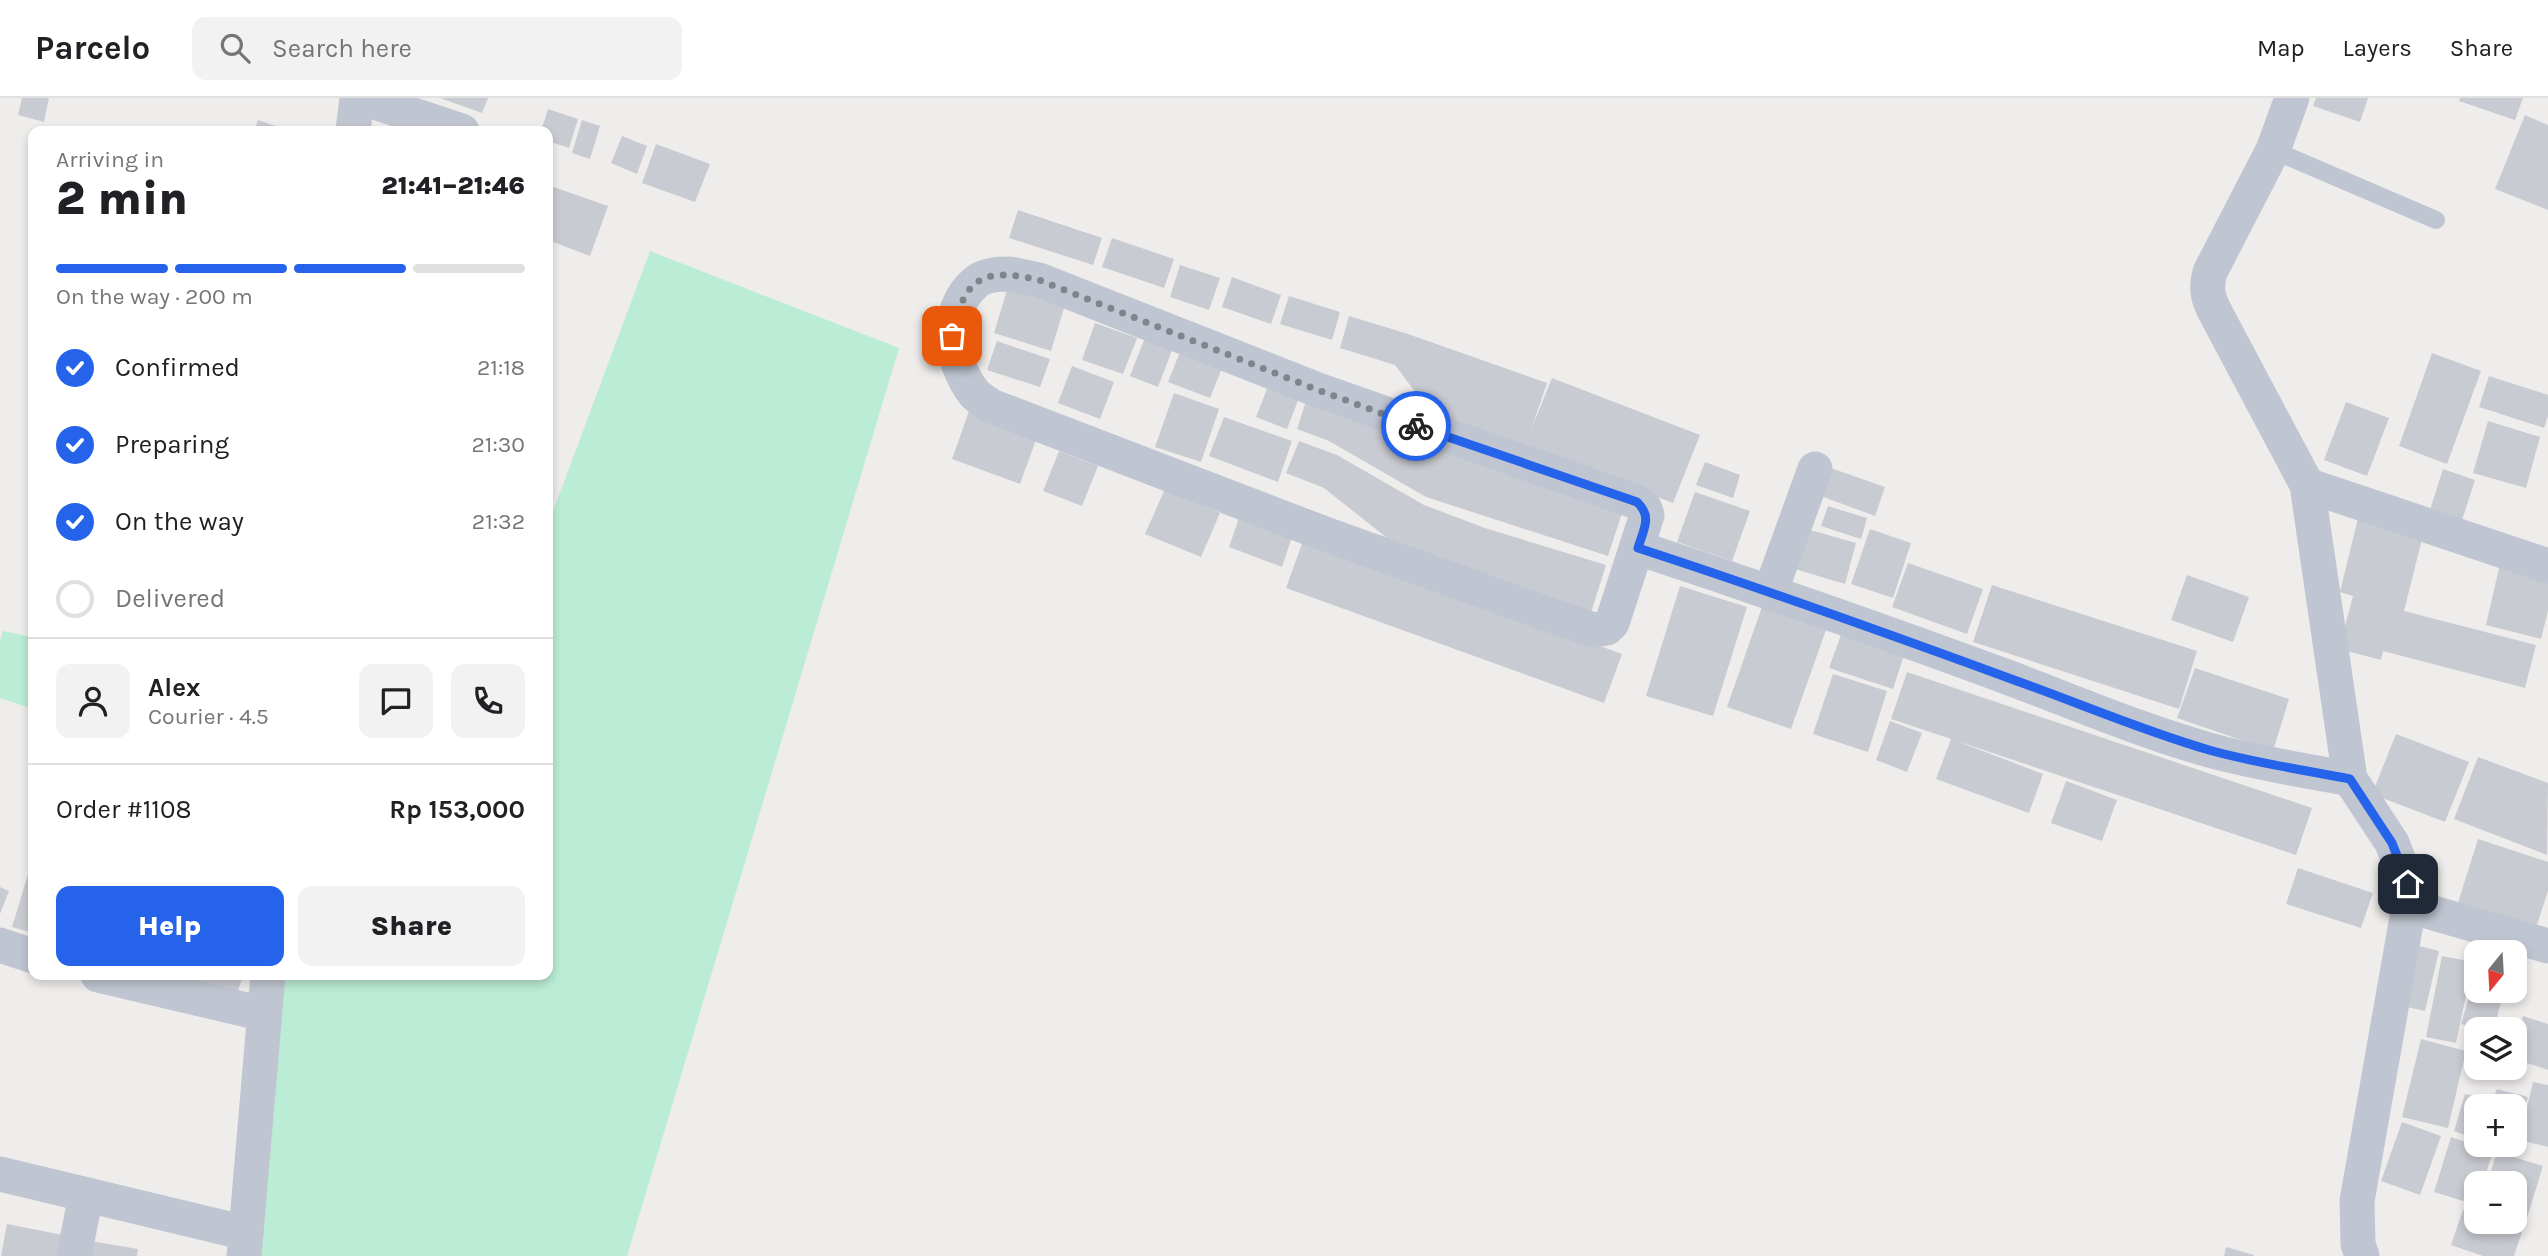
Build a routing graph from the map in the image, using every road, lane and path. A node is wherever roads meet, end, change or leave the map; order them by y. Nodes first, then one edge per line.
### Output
1 (357, 98) edge
2 (362, 98) edge
3 (2292, 98) edge
4 (354, 126) edge
5 (447, 126) edge
6 (2273, 150) junction
7 (2436, 220) dead end
8 (1815, 469) dead end
9 (2307, 485) junction
10 (1638, 548) junction
11 (2548, 566) edge
12 (1770, 593) junction
13 (2350, 779) junction
14 (2409, 906) junction
15 (0, 945) edge
16 (2548, 946) edge
17 (28, 954) edge
18 (119, 980) edge
19 (267, 980) edge
20 (264, 1014) junction
21 (0, 1174) edge
22 (86, 1195) junction
23 (245, 1245) edge
24 (74, 1256) edge
25 (2362, 1256) edge

1 - 4 street
2 - 5 street
3 - 6 street
6 - 7 lane
6 - 9 street
8 - 12 street
9 - 11 street
9 - 13 street
10 - 10 street
10 - 12 street
12 - 13 street
13 - 14 street
14 - 16 street
14 - 25 street
15 - 17 street
18 - 20 street
19 - 20 street
20 - 23 street
21 - 22 street
22 - 23 street
22 - 24 street

